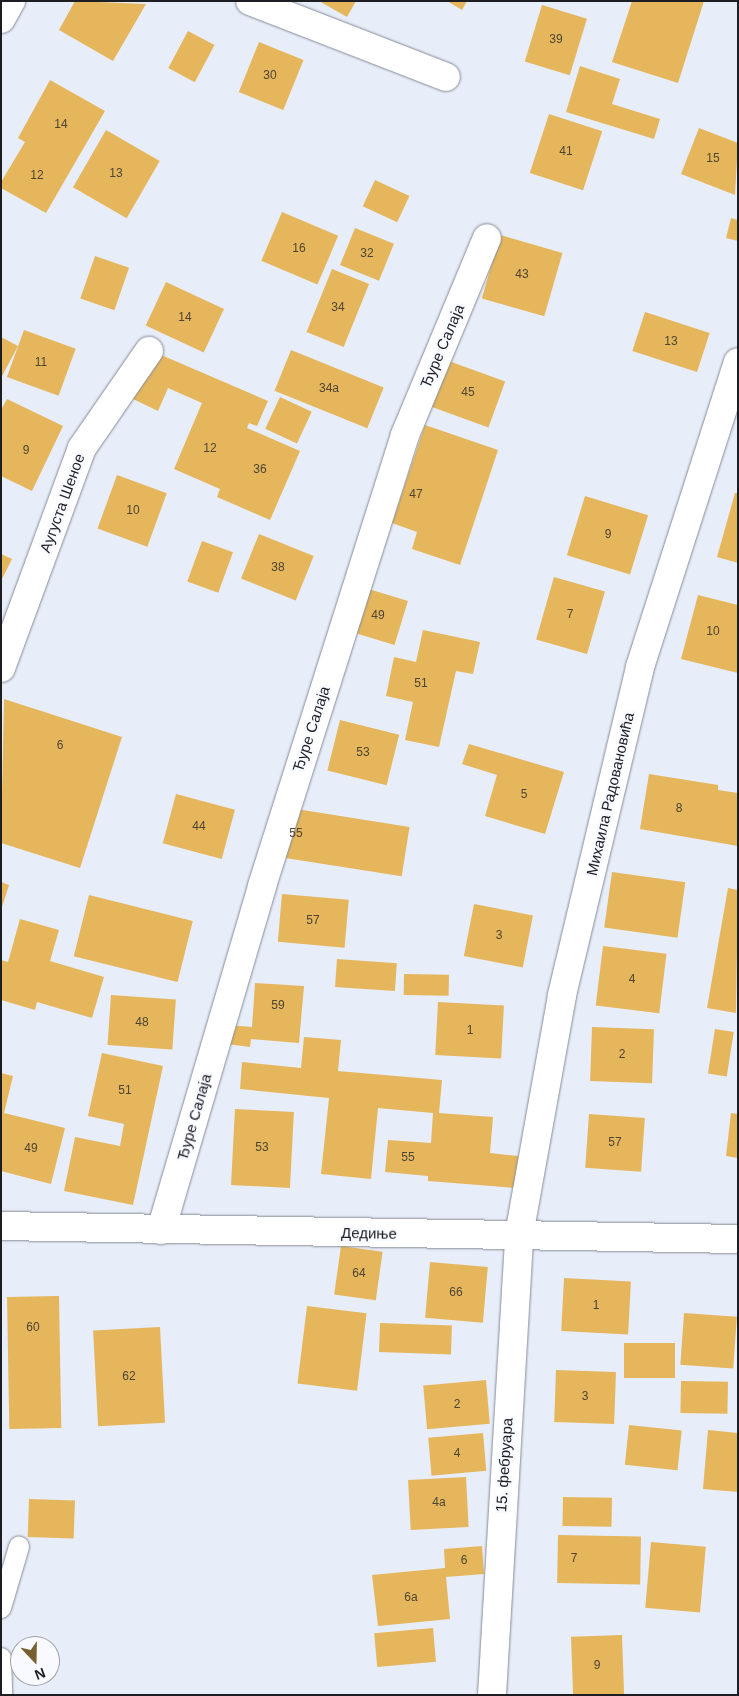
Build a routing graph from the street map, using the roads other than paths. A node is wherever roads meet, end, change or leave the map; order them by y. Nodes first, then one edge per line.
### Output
1 (11, 1) edge
2 (250, 1) edge
3 (1, 19) edge
4 (446, 77) dead end
5 (487, 238) dead end
6 (150, 351) dead end
7 (738, 362) edge
8 (1, 668) edge
9 (1, 1226) edge
10 (161, 1230) junction
11 (519, 1235) junction
12 (738, 1239) edge
13 (19, 1547) dead end
14 (1, 1608) edge
15 (1, 1658) edge
16 (2, 1695) edge
17 (492, 1695) edge

1 - 3 street
2 - 4 street
5 - 10 street, Ђуре Салаја
6 - 8 street, Аугуста Шеное
7 - 11 street, Михаила Радовановића
9 - 10 street, Дедиње
10 - 11 street, Дедиње
11 - 12 street, Дедиње
11 - 17 street, 15. фебруара
13 - 14 lane
15 - 16 lane

